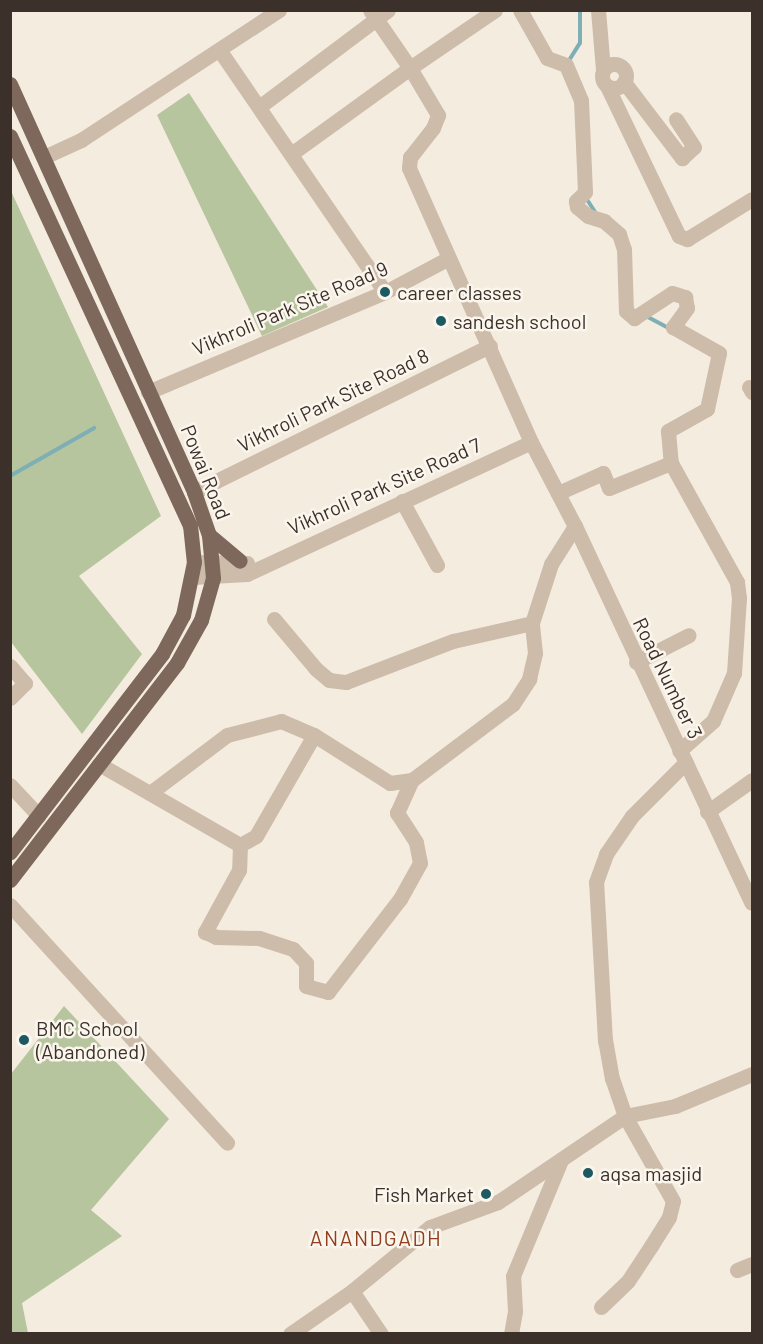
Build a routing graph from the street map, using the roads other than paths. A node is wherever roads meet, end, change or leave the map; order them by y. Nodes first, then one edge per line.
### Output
1 (279, 10) edge
2 (495, 10) edge
3 (520, 10) edge
4 (598, 10) edge
5 (378, 14) edge
6 (220, 51) junction
7 (410, 68) junction
8 (603, 69) junction
9 (624, 82) junction
10 (10, 84) edge
11 (607, 86) junction
12 (259, 107) junction
13 (676, 119) dead end
14 (10, 136) edge
15 (291, 154) junction
16 (44, 157) junction
17 (753, 199) edge
18 (447, 259) junction
19 (385, 292) junction
20 (490, 346) junction
21 (148, 392) junction
22 (531, 442) junction
23 (671, 463) junction
24 (194, 492) junction
25 (558, 493) junction
26 (402, 501) junction
27 (575, 526) junction
28 (209, 535) junction
29 (240, 561) junction
30 (212, 562) junction
31 (437, 565) dead end
32 (254, 567) junction
33 (194, 569) junction
34 (213, 578) junction
35 (274, 619) dead end
36 (532, 623) junction
37 (689, 635) dead end
38 (636, 662) junction
39 (10, 666) edge
40 (10, 698) edge
41 (314, 735) junction
42 (683, 757) junction
43 (99, 764) junction
44 (412, 780) junction
45 (753, 780) edge
46 (10, 785) edge
47 (150, 793) junction
48 (707, 812) junction
49 (39, 816) junction
50 (240, 845) junction
51 (10, 852) edge
52 (10, 880) edge
53 (753, 903) edge
54 (10, 905) edge
55 (753, 1074) edge
56 (625, 1116) junction
57 (227, 1143) dead end
58 (561, 1160) junction
59 (753, 1264) edge
60 (737, 1270) dead end
61 (352, 1291) junction
62 (601, 1307) dead end
63 (290, 1334) edge
64 (381, 1334) edge
65 (511, 1334) edge

1 - 6 street
2 - 7 street
3 - 23 street
4 - 8 street
5 - 7 street
5 - 12 street
6 - 12 street
6 - 16 street
7 - 15 street
7 - 18 street, Road Number 3
8 - 9 street
8 - 11 street
9 - 11 street
9 - 13 street
10 - 16 main road, Powai Road
11 - 17 street
12 - 15 street
14 - 33 main road, Powai Road
15 - 19 street
16 - 21 main road, Powai Road
18 - 19 street, Vikhroli Park Site Road 9
18 - 20 street, Road Number 3
19 - 21 street, Vikhroli Park Site Road 9
20 - 22 street, Road Number 3
20 - 24 street, Vikhroli Park Site Road 8
21 - 24 main road, Powai Road
22 - 25 street, Road Number 3
22 - 26 street, Vikhroli Park Site Road 7
23 - 25 street
23 - 42 street
24 - 28 main road, Powai Road
25 - 27 street, Road Number 3
26 - 31 street
26 - 32 street, Vikhroli Park Site Road 7
27 - 36 street
27 - 38 street, Road Number 3
28 - 29 main road
28 - 30 main road, Powai Road
29 - 30 street
29 - 32 street
30 - 33 street
30 - 34 main road, Powai Road
32 - 34 street, Vikhroli Park Site Road 7
33 - 34 street, Vikhroli Park Site Road 7
33 - 49 main road, Powai Road
34 - 43 main road, Powai Road
35 - 36 street
36 - 44 street
37 - 38 street
38 - 42 street, Road Number 3
39 - 40 street
41 - 44 street
41 - 47 street
41 - 50 street
42 - 48 street
42 - 56 street, Road Number 3
43 - 47 street
43 - 52 main road, Powai Road
44 - 50 street
45 - 48 street
46 - 49 street
47 - 50 street
48 - 53 street
49 - 51 main road, Powai Road
54 - 57 street
55 - 56 street
56 - 58 street
56 - 62 street, Road Number 3
58 - 61 street
58 - 65 street
59 - 60 street
61 - 63 street
61 - 64 street

